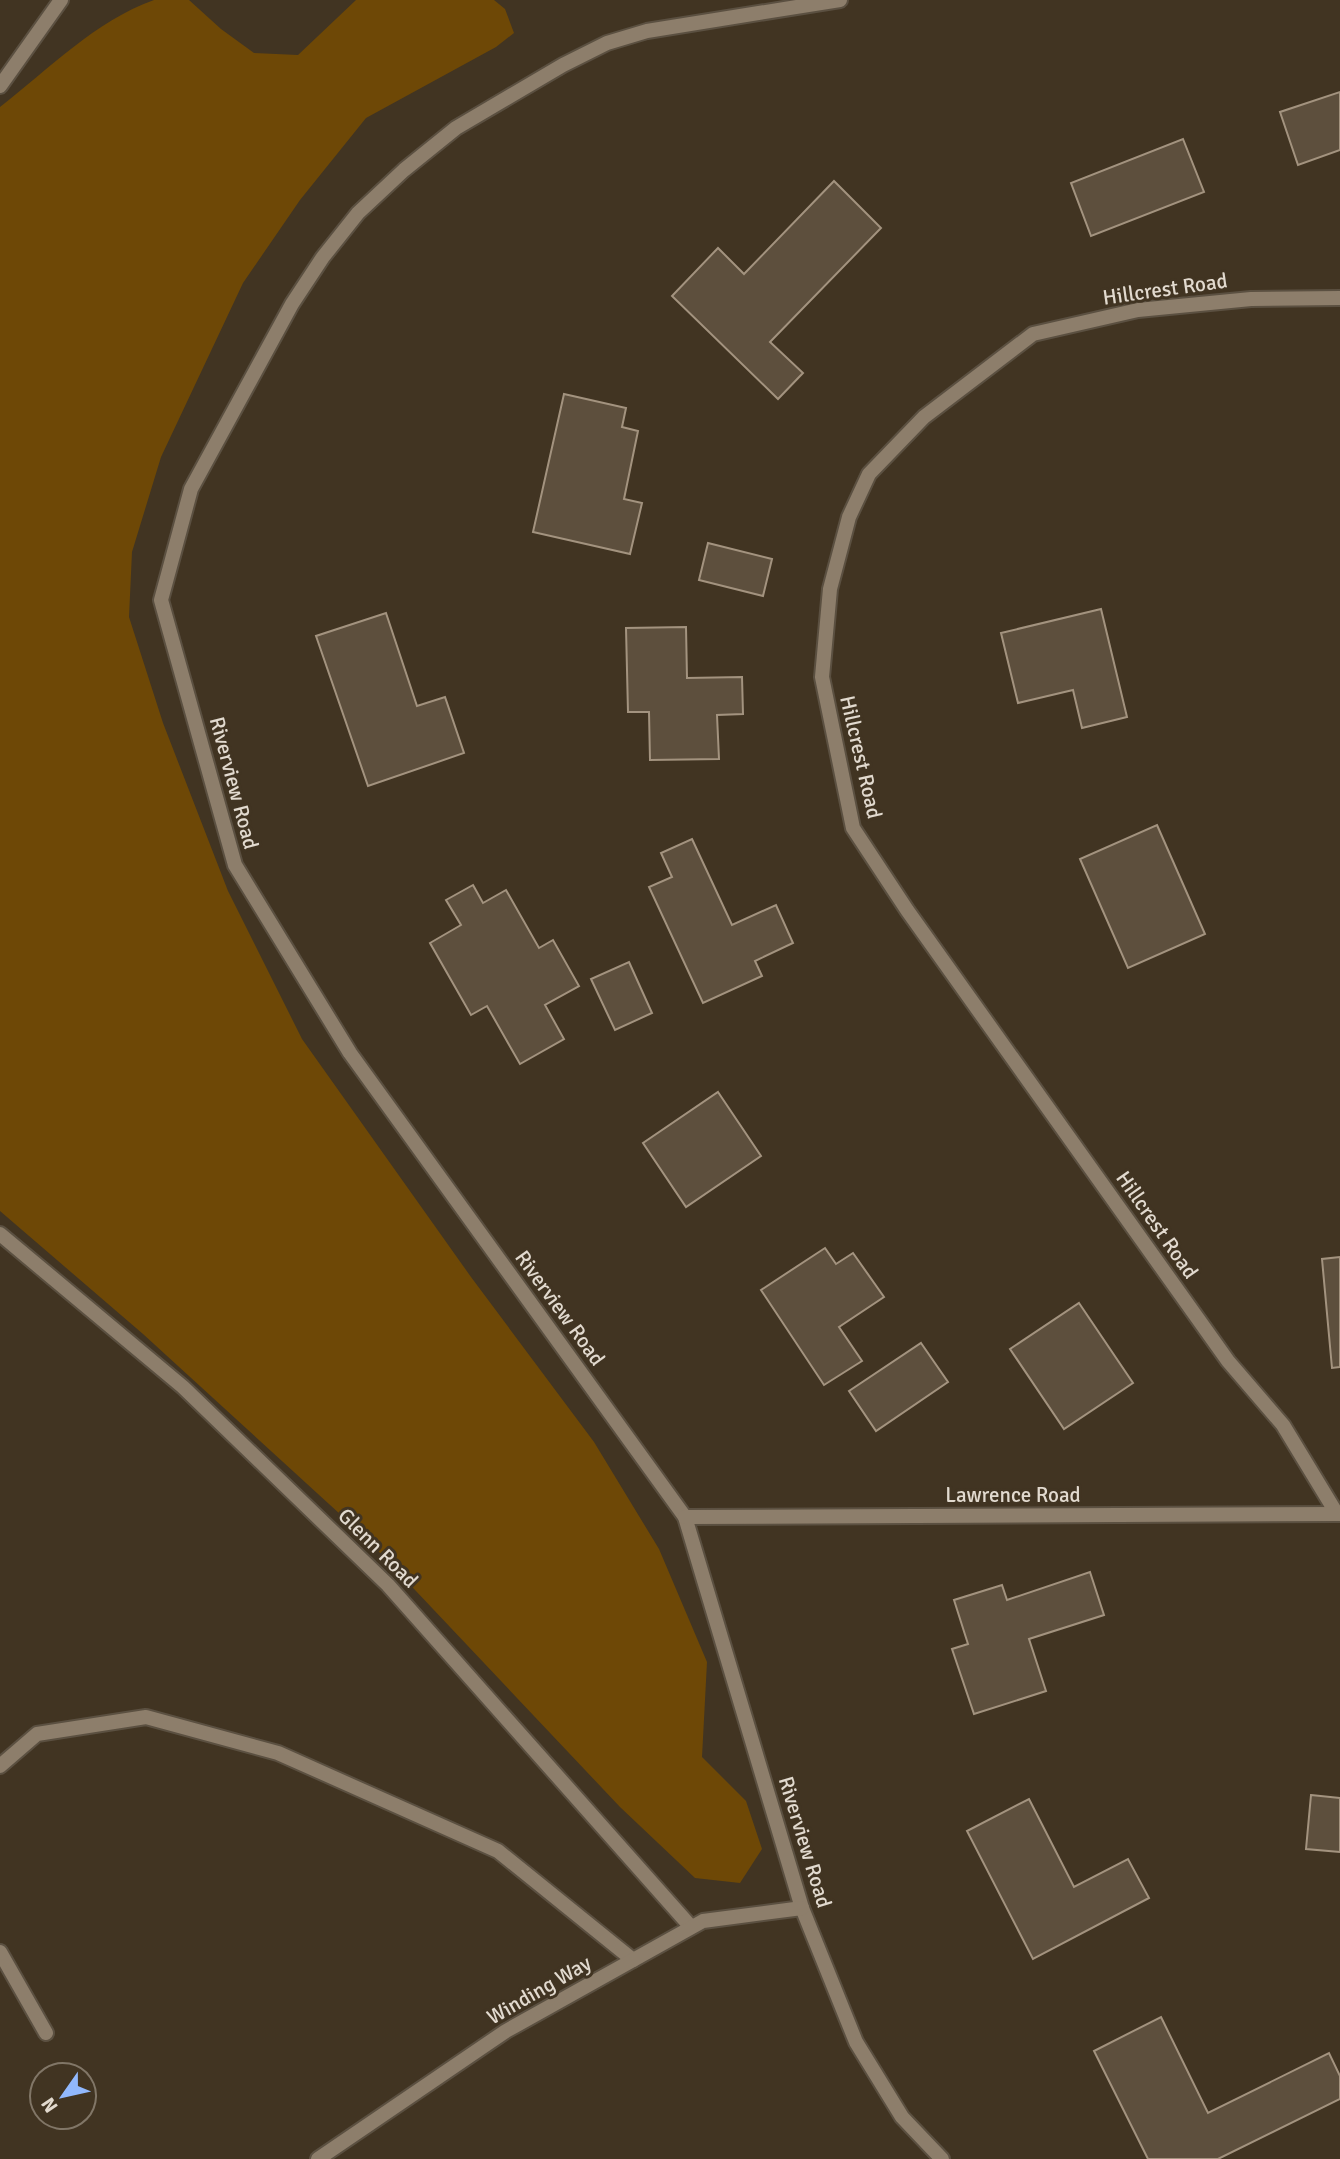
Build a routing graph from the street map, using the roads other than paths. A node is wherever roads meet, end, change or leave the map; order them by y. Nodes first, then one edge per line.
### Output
1 (61, 0) edge
2 (840, 0) edge
3 (0, 86) edge
4 (1340, 298) edge
5 (0, 1234) edge
6 (1339, 1514) edge
7 (685, 1517) junction
8 (0, 1766) edge
9 (802, 1909) junction
10 (691, 1927) junction
11 (0, 1952) edge
12 (633, 1960) junction
13 (46, 2033) dead end
14 (318, 2159) edge
15 (942, 2159) edge

1 - 3 street
2 - 7 street, Riverview Road
4 - 6 street, Hillcrest Road
5 - 10 street, Glenn Road
6 - 7 street, Lawrence Road
7 - 9 street, Riverview Road
8 - 12 street
9 - 10 street, Winding Way
9 - 15 street, Riverview Road
10 - 12 street, Winding Way
11 - 13 street
12 - 14 street, Winding Way

